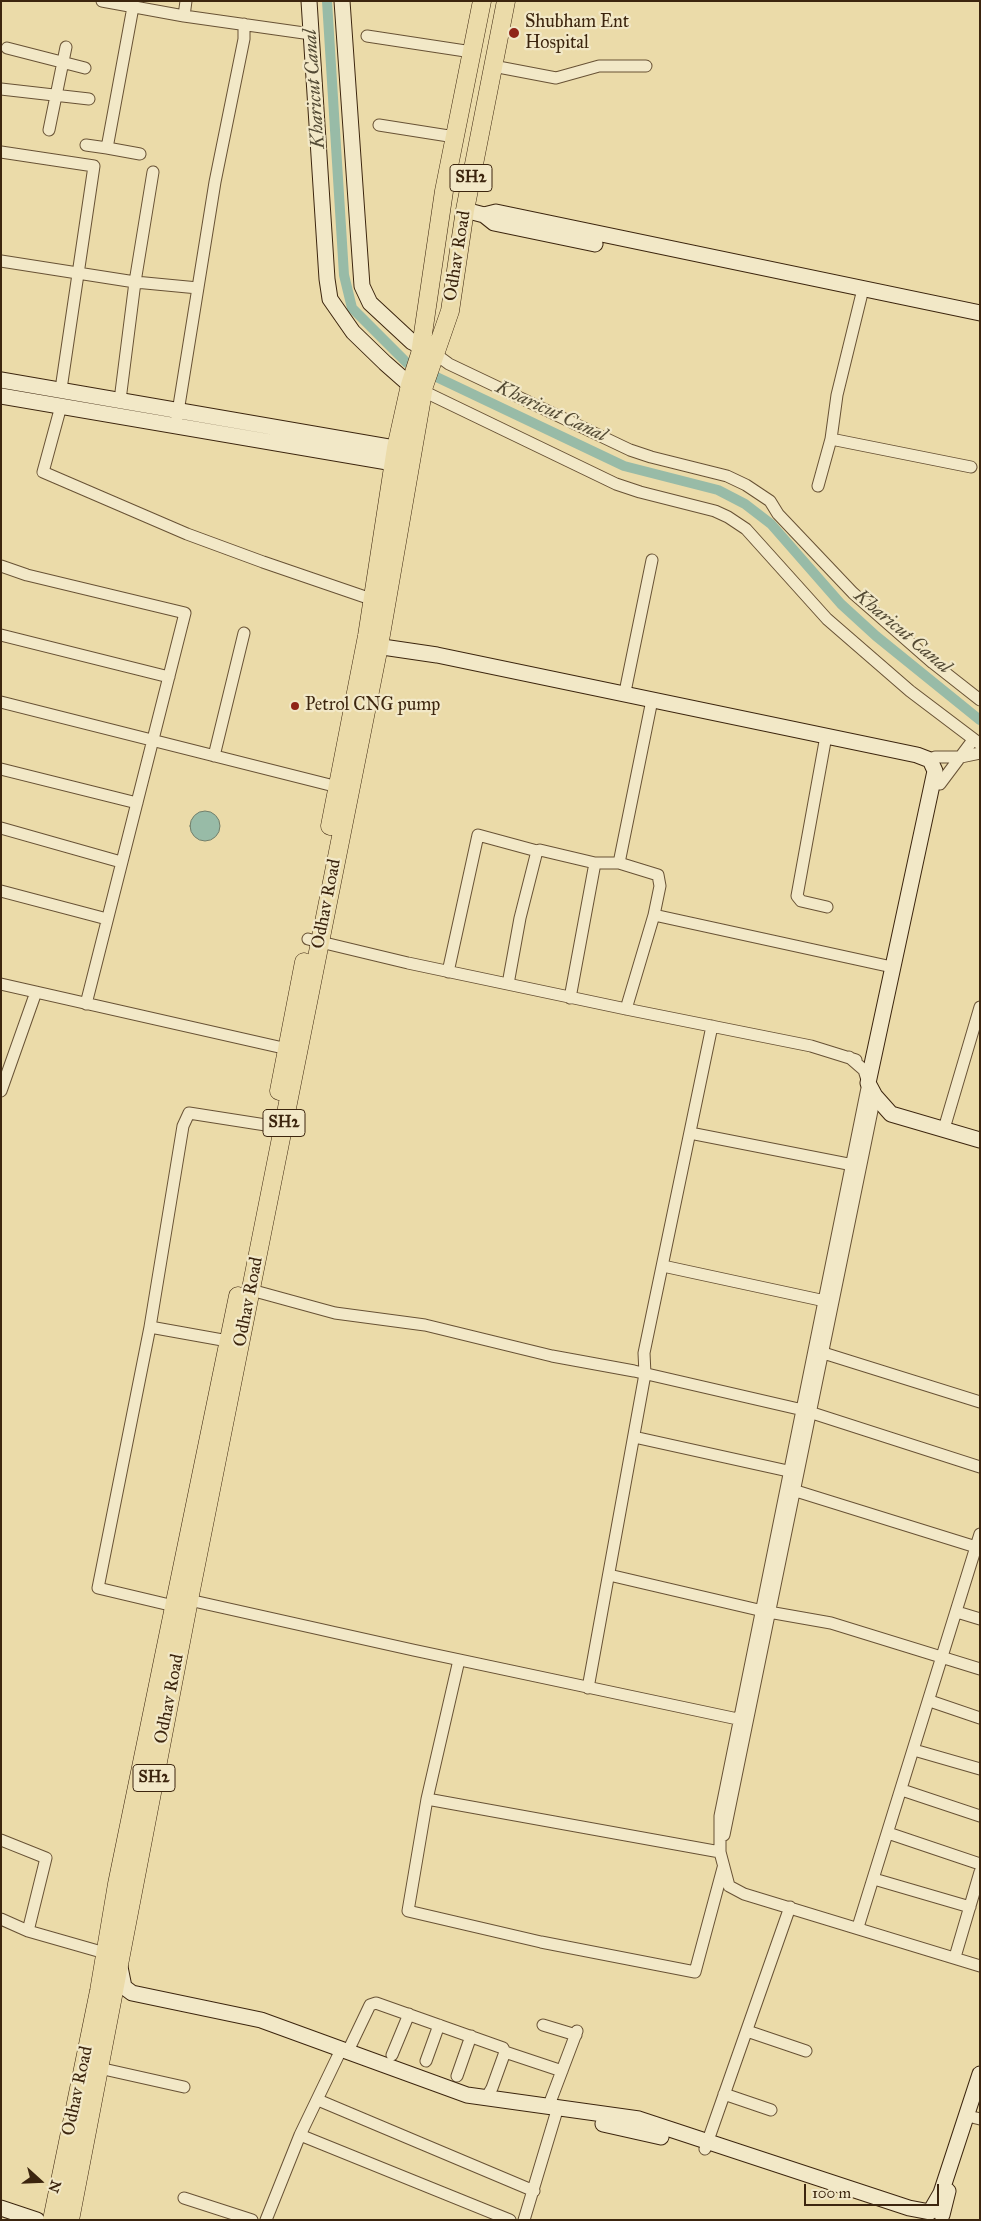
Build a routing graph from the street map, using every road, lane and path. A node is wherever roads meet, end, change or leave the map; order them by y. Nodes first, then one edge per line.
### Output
1 (102, 1) edge
2 (186, 1) edge
3 (309, 1) edge
4 (342, 1) edge
5 (482, 1) edge
6 (506, 1) edge
7 (133, 7) junction
8 (184, 16) junction
9 (244, 24) junction
10 (311, 34) junction
11 (367, 36) dead end
12 (66, 47) dead end
13 (7, 48) dead end
14 (472, 52) junction
15 (62, 62) junction
16 (493, 66) junction
17 (646, 66) dead end
18 (85, 68) dead end
19 (1, 89) edge
20 (55, 95) junction
21 (89, 99) dead end
22 (379, 125) dead end
23 (49, 130) dead end
24 (455, 137) junction
25 (86, 145) dead end
26 (107, 148) junction
27 (1, 152) edge
28 (140, 154) dead end
29 (154, 172) dead end
30 (465, 210) junction
31 (1, 260) edge
32 (79, 273) junction
33 (135, 282) junction
34 (198, 288) junction
35 (862, 294) junction
36 (980, 313) edge
37 (980, 322) edge
38 (426, 354) junction
39 (1, 380) edge
40 (419, 387) junction
41 (61, 389) junction
42 (1, 396) edge
43 (120, 400) junction
44 (61, 406) junction
45 (178, 410) junction
46 (176, 426) junction
47 (831, 438) junction
48 (402, 457) junction
49 (971, 467) dead end
50 (818, 486) dead end
51 (652, 560) dead end
52 (1, 566) edge
53 (371, 599) junction
54 (244, 633) dead end
55 (1, 635) edge
56 (372, 641) junction
57 (169, 677) junction
58 (626, 687) junction
59 (652, 700) junction
60 (980, 700) edge
61 (1, 702) edge
62 (826, 736) junction
63 (152, 740) junction
64 (976, 742) edge
65 (980, 753) edge
66 (214, 756) junction
67 (961, 757) junction
68 (932, 759) junction
69 (1, 769) edge
70 (936, 784) junction
71 (338, 788) junction
72 (136, 803) junction
73 (1, 828) edge
74 (537, 851) junction
75 (121, 862) junction
76 (595, 863) junction
77 (619, 863) junction
78 (1, 891) edge
79 (827, 907) dead end
80 (654, 915) junction
81 (107, 919) junction
82 (314, 940) junction
83 (892, 967) junction
84 (448, 972) junction
85 (1, 984) edge
86 (508, 984) junction
87 (36, 992) junction
88 (570, 998) junction
89 (86, 1004) junction
90 (980, 1007) edge
91 (626, 1010) junction
92 (712, 1026) junction
93 (293, 1050) junction
94 (873, 1084) junction
95 (1, 1091) edge
96 (892, 1110) junction
97 (868, 1113) junction
98 (946, 1122) junction
99 (272, 1126) junction
100 (980, 1131) edge
101 (690, 1133) junction
102 (980, 1140) edge
103 (853, 1165) junction
104 (663, 1266) junction
105 (251, 1290) junction
106 (825, 1301) junction
107 (150, 1326) junction
108 (228, 1341) junction
109 (820, 1352) junction
110 (645, 1374) junction
111 (980, 1402) edge
112 (807, 1412) junction
113 (634, 1437) junction
114 (980, 1467) edge
115 (795, 1473) junction
116 (796, 1491) junction
117 (980, 1534) edge
118 (976, 1547) junction
119 (975, 1570) edge
120 (608, 1575) junction
121 (182, 1603) junction
122 (767, 1611) junction
123 (957, 1612) junction
124 (980, 1619) edge
125 (944, 1657) junction
126 (459, 1660) junction
127 (980, 1668) edge
128 (588, 1688) junction
129 (930, 1701) junction
130 (980, 1718) edge
131 (744, 1720) junction
132 (914, 1750) junction
133 (980, 1769) edge
134 (902, 1790) junction
135 (427, 1799) junction
136 (980, 1816) edge
137 (888, 1833) junction
138 (1, 1840) edge
139 (720, 1852) junction
140 (980, 1864) edge
141 (723, 1868) junction
142 (980, 1872) edge
143 (874, 1879) junction
144 (790, 1907) junction
145 (970, 1907) junction
146 (1, 1919) edge
147 (858, 1927) junction
148 (28, 1931) junction
149 (112, 1955) junction
150 (955, 1957) junction
151 (980, 1966) edge
152 (106, 1991) junction
153 (131, 1997) junction
154 (409, 2014) junction
155 (439, 2025) junction
156 (543, 2025) dead end
157 (746, 2031) junction
158 (471, 2036) junction
159 (806, 2051) dead end
160 (505, 2052) junction
161 (343, 2054) junction
162 (392, 2055) dead end
163 (426, 2061) dead end
164 (99, 2068) junction
165 (562, 2071) junction
166 (980, 2074) edge
167 (457, 2076) dead end
168 (184, 2087) dead end
169 (724, 2094) junction
170 (980, 2094) edge
171 (486, 2098) junction
172 (318, 2100) junction
173 (554, 2109) junction
174 (772, 2110) dead end
175 (976, 2118) edge
176 (300, 2135) junction
177 (706, 2145) junction
178 (534, 2191) junction
179 (184, 2198) dead end
180 (1, 2208) edge
181 (939, 2217) edge
182 (36, 2220) edge
183 (52, 2220) edge
184 (70, 2220) edge
185 (252, 2220) edge
186 (266, 2220) edge
187 (510, 2220) edge
188 (524, 2220) edge
189 (914, 2220) edge

1 - 7 street
2 - 8 street
3 - 10 street
4 - 38 street
5 - 14 main road, Odhav Road / SH2
6 - 16 main road, Odhav Road / SH2
7 - 8 street
7 - 26 street
8 - 9 street
9 - 10 street
9 - 34 street
10 - 40 street
11 - 14 street
12 - 15 street
13 - 15 street
14 - 24 main road, Odhav Road / SH2
15 - 18 street
15 - 20 street
16 - 17 street
16 - 30 main road, Odhav Road / SH2
19 - 20 street
20 - 21 street
20 - 23 street
22 - 24 street
24 - 38 main road, Odhav Road / SH2
25 - 26 street
26 - 28 street
27 - 32 street
29 - 33 street
30 - 35 street
30 - 38 main road, Odhav Road / SH2
31 - 32 street
32 - 33 street
32 - 41 street
33 - 34 street
33 - 43 street
34 - 45 street
35 - 36 street
35 - 37 street
35 - 47 street
38 - 40 main road, SH2
38 - 60 street
39 - 41 street
40 - 48 main road, Odhav Road / SH2
40 - 64 street
41 - 43 street
42 - 44 street
43 - 45 street
44 - 46 street
44 - 53 street
45 - 46 street
45 - 48 street
46 - 48 street
47 - 49 street
47 - 50 street
48 - 53 main road, Odhav Road / SH2
48 - 56 main road, Odhav Road / SH2
51 - 58 street
52 - 57 street
53 - 56 main road, Odhav Road / SH2
54 - 66 street
55 - 57 street
56 - 58 street
56 - 59 street
56 - 71 main road, Odhav Road / SH2
56 - 82 main road, Odhav Road / SH2
57 - 63 street
58 - 68 street
59 - 62 street
59 - 77 street
61 - 63 street
62 - 68 street
62 - 79 street
63 - 66 street
63 - 72 street
64 - 67 street
65 - 67 street
66 - 71 street
67 - 68 street
67 - 70 street
68 - 70 street
69 - 72 street
70 - 83 street
70 - 94 street
71 - 82 main road, Odhav Road / SH2
72 - 75 street
73 - 75 street
74 - 76 street
74 - 84 street
74 - 86 street
75 - 81 street
76 - 77 street
76 - 88 street
77 - 80 street
78 - 81 street
80 - 83 street
80 - 91 street
81 - 89 street
82 - 84 street
82 - 93 main road, Odhav Road / SH2
83 - 94 street
84 - 86 street
85 - 87 street
86 - 88 street
87 - 89 street
87 - 95 street
88 - 91 street
89 - 93 street
90 - 98 street
91 - 92 street
92 - 94 street
92 - 101 street
93 - 99 main road, Odhav Road / SH2
93 - 105 main road, Odhav Road / SH2
94 - 96 street
94 - 97 street
96 - 97 street
96 - 98 street
96 - 102 street
97 - 103 street
97 - 109 street
98 - 100 street
99 - 107 street
99 - 108 main road, Odhav Road / SH2
101 - 103 street
101 - 104 street
103 - 106 street
104 - 106 street
104 - 110 street
105 - 110 street
105 - 121 main road, Odhav Road / SH2
106 - 109 street
107 - 108 street
107 - 121 street
108 - 121 main road, Odhav Road / SH2
109 - 111 street
109 - 112 street
110 - 112 street
110 - 113 street
112 - 114 street
112 - 115 street
113 - 115 street
113 - 120 street
115 - 116 street
115 - 122 street
116 - 118 street
116 - 122 street
117 - 118 street
118 - 119 street
119 - 123 street
120 - 122 street
120 - 128 street
121 - 126 street
121 - 149 main road, Odhav Road / SH2
122 - 125 street
122 - 131 street
123 - 124 street
123 - 125 street
125 - 127 street
125 - 129 street
126 - 128 street
126 - 135 street
128 - 131 street
129 - 130 street
129 - 132 street
131 - 139 street
132 - 133 street
132 - 134 street
134 - 136 street
134 - 137 street
135 - 139 street
135 - 141 street
137 - 140 street
137 - 143 street
138 - 148 street
139 - 141 street
141 - 144 street
142 - 145 street
143 - 145 street
143 - 147 street
144 - 147 street
144 - 157 street
145 - 150 street
146 - 148 street
147 - 150 street
148 - 149 street
149 - 152 main road, SH2
149 - 153 street
150 - 151 street
152 - 153 street
152 - 164 main road, Odhav Road / SH2
152 - 183 main road, Odhav Road / SH2
153 - 161 street
154 - 155 street
154 - 161 street
154 - 162 street
155 - 158 street
155 - 163 street
156 - 165 street
157 - 159 street
157 - 169 street
158 - 160 street
158 - 167 street
160 - 165 street
160 - 171 street
161 - 171 street
161 - 172 street
161 - 173 street
164 - 168 street
164 - 184 main road, Odhav Road / SH2
165 - 173 street
166 - 181 street
169 - 174 street
169 - 177 street
170 - 175 street
171 - 173 street
172 - 176 street
172 - 178 street
173 - 177 street
173 - 178 street
175 - 181 street
176 - 186 street
176 - 187 street
177 - 181 street
177 - 189 street
178 - 188 street
179 - 185 street
180 - 182 street

